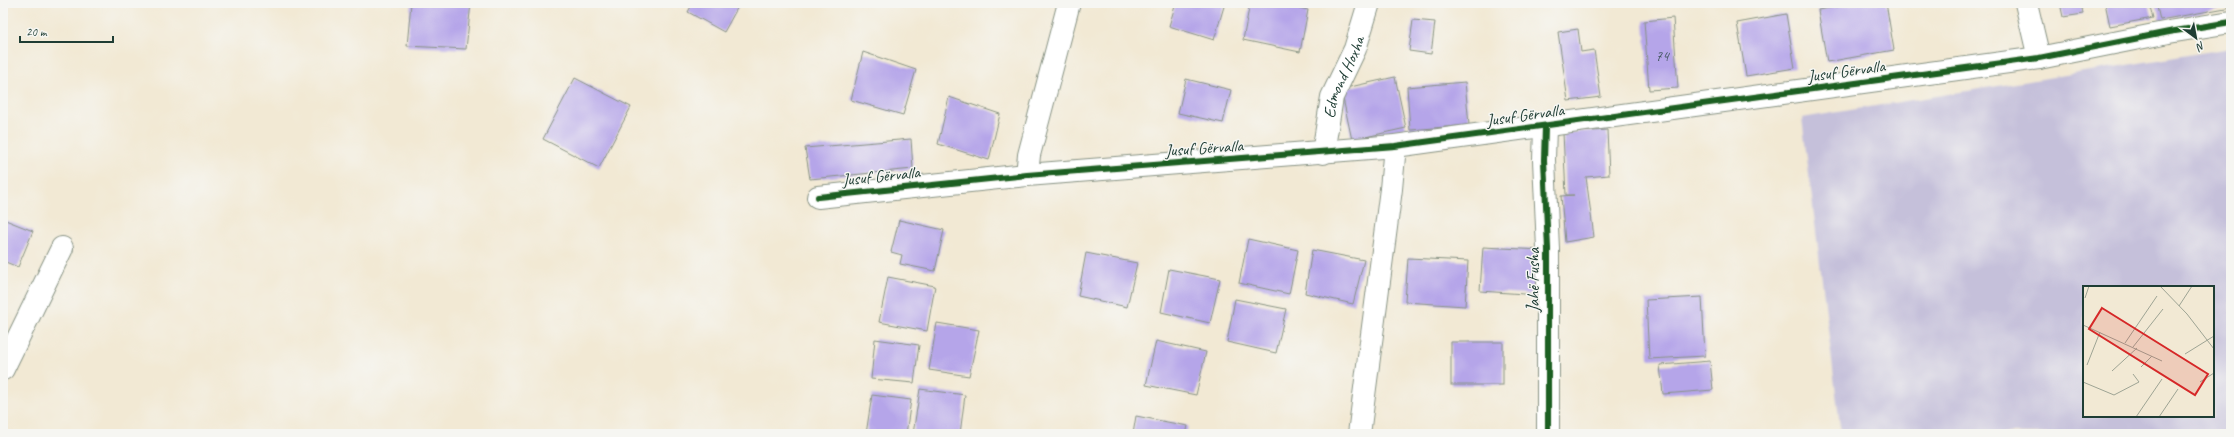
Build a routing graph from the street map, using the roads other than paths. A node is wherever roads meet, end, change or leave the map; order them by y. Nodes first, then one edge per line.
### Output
1 (1069, 3) edge
2 (1369, 3) edge
3 (2026, 3) edge
4 (2231, 22) edge
5 (2039, 58) junction
6 (1545, 127) junction
7 (1395, 146) junction
8 (1323, 154) junction
9 (1027, 175) junction
10 (818, 197) dead end
11 (62, 248) dead end
12 (3, 369) edge
13 (1360, 434) edge
14 (1548, 434) edge

1 - 9 street
2 - 8 street, Edmond Hoxha
3 - 5 street
4 - 5 street, Jusuf Gërvalla
5 - 6 street, Jusuf Gërvalla
6 - 7 street, Jusuf Gërvalla
6 - 14 street, Jahë Fusha
7 - 8 street, Jusuf Gërvalla
7 - 13 street
8 - 9 street, Jusuf Gërvalla
9 - 10 street, Jusuf Gërvalla
11 - 12 street

